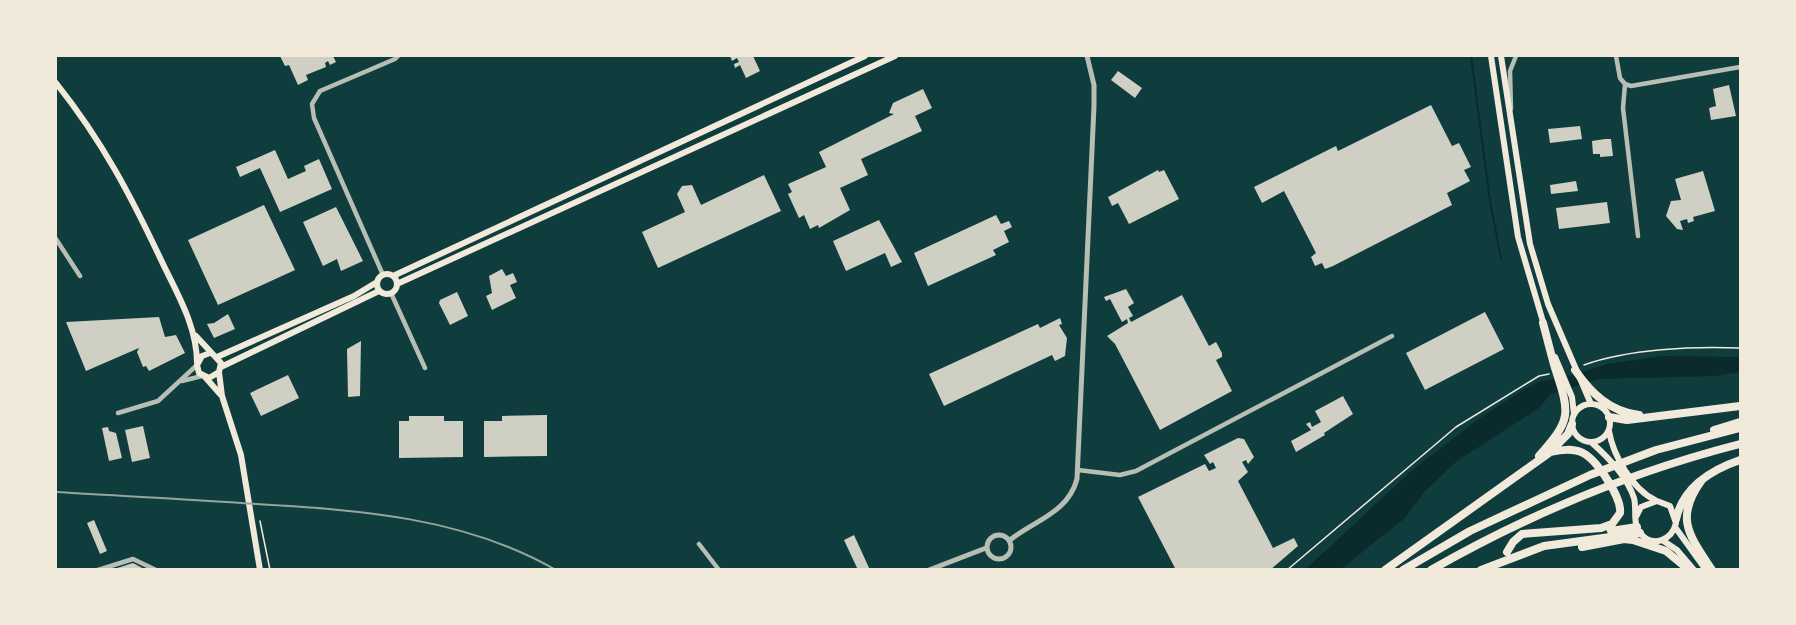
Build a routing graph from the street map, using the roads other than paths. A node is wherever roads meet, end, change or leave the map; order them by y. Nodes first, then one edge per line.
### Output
1 (398, 56) edge
2 (865, 56) edge
3 (895, 56) edge
4 (1087, 56) edge
5 (1491, 56) edge
6 (1501, 56) edge
7 (1516, 56) edge
8 (1616, 56) edge
9 (1740, 67) edge
10 (56, 83) edge
11 (1625, 84) junction
12 (1512, 135) junction
13 (1638, 236) dead end
14 (56, 239) edge
15 (383, 275) junction
16 (80, 276) dead end
17 (393, 276) junction
18 (377, 282) junction
19 (397, 284) junction
20 (380, 291) junction
21 (391, 294) junction
22 (1543, 323) joint
23 (194, 333) junction
24 (1392, 336) dead end
25 (210, 353) junction
26 (218, 357) junction
27 (197, 364) junction
28 (1573, 367) joint
29 (425, 368) dead end
30 (220, 369) junction
31 (203, 376) junction
32 (180, 383) junction
33 (222, 396) junction
34 (1591, 397) junction
35 (1570, 403) junction
36 (1591, 404) junction
37 (1740, 406) edge
38 (118, 413) dead end
39 (1574, 414) junction
40 (1650, 416) junction
41 (1609, 417) junction
42 (1740, 422) edge
43 (1572, 424) junction
44 (1740, 428) edge
45 (1609, 430) junction
46 (1592, 442) junction
47 (1740, 444) edge
48 (1656, 450) junction
49 (1549, 453) junction
50 (1740, 460) edge
51 (1532, 464) junction
52 (1078, 470) junction
53 (1702, 480) junction
54 (1657, 501) junction
55 (1636, 518) junction
56 (1676, 523) junction
57 (1638, 530) junction
58 (1010, 540) junction
59 (1662, 540) junction
60 (699, 544) dead end
61 (1557, 544) junction
62 (986, 548) junction
63 (1508, 552) dead end
64 (98, 570) edge
65 (156, 570) edge
66 (260, 570) edge
67 (719, 570) edge
68 (929, 570) edge
69 (1385, 570) edge
70 (1403, 570) edge
71 (1431, 570) edge
72 (1481, 570) edge
73 (1689, 570) edge
74 (1694, 570) edge
75 (1706, 570) edge
76 (1712, 570) edge

1 - 15 street
2 - 17 main road
3 - 19 main road
4 - 52 street
5 - 22 main road
6 - 12 main road
7 - 12 street
8 - 11 street
9 - 11 street
10 - 23 main road
11 - 13 street
12 - 28 main road
14 - 16 street
15 - 17 main road
15 - 18 main road
17 - 19 main road
18 - 20 main road
18 - 26 main road
19 - 21 main road
20 - 21 main road
20 - 30 main road
21 - 29 street
22 - 35 highway
23 - 25 main road
23 - 27 main road
24 - 52 street
25 - 26 main road
25 - 27 main road
26 - 30 main road
27 - 31 main road
27 - 32 street
28 - 34 highway
30 - 31 main road
30 - 33 main road
31 - 32 street
31 - 33 main road
32 - 38 street
33 - 66 main road
34 - 36 main road
34 - 40 highway
35 - 39 main road
35 - 51 highway
36 - 39 main road
36 - 41 main road
37 - 40 highway
39 - 43 main road
40 - 41 highway
41 - 45 main road
42 - 48 highway
43 - 46 main road
43 - 49 highway
44 - 48 highway
45 - 46 main road
45 - 54 main road
46 - 55 main road
47 - 71 highway
48 - 70 highway
49 - 51 highway
49 - 63 highway
50 - 53 highway
51 - 69 highway
52 - 58 street
53 - 56 highway
53 - 76 highway
54 - 55 main road
54 - 56 main road
55 - 57 main road
56 - 59 main road
56 - 75 main road
57 - 59 main road
57 - 61 highway
58 - 62 street
58 - 62 street
59 - 74 main road
60 - 67 street
61 - 72 highway
61 - 73 highway
62 - 68 street
64 - 65 street

